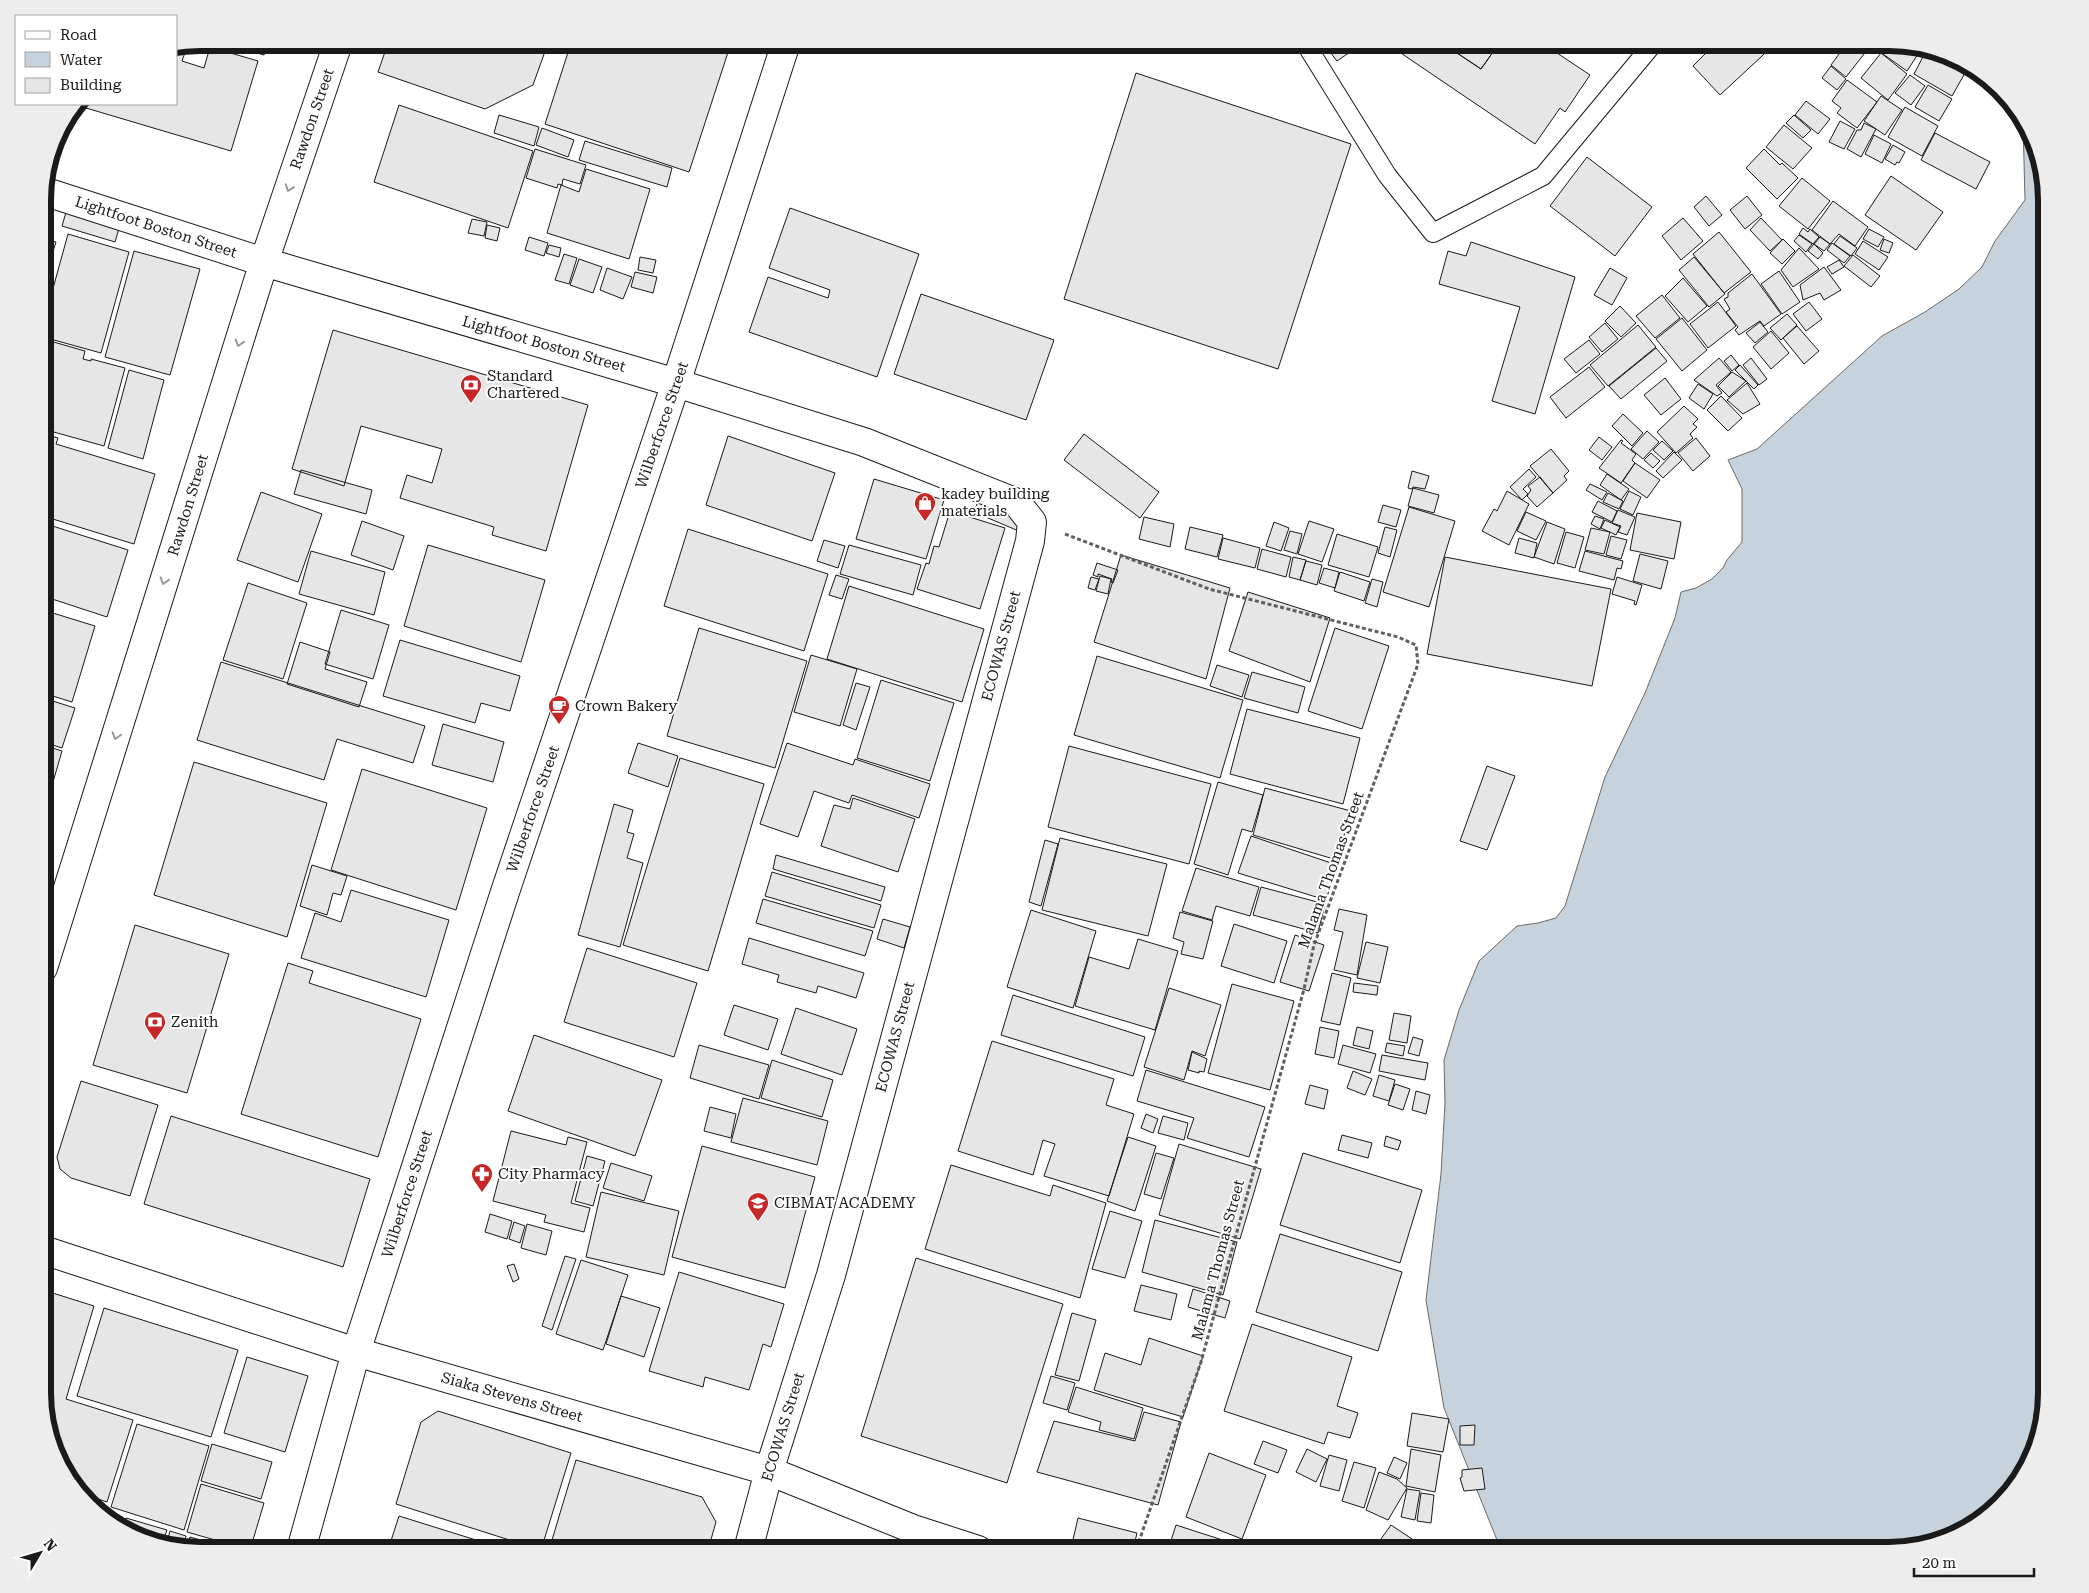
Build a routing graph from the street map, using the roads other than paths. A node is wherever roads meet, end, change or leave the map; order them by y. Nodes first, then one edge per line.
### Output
1 (1311, 51) edge
2 (1647, 51) edge
3 (335, 52) edge
4 (783, 52) edge
5 (52, 193) edge
6 (264, 262) junction
7 (676, 383) junction
8 (1032, 522) joint
9 (52, 939) edge
10 (52, 1253) edge
11 (356, 1352) junction
12 (769, 1471) junction
13 (303, 1542) edge
14 (750, 1542) edge
15 (953, 1542) edge

1 - 2 lane
3 -> 6 street, Rawdon Street
4 - 7 street, Wilberforce Street
5 - 6 street, Lightfoot Boston Street
6 - 7 street, Lightfoot Boston Street
6 -> 9 street, Rawdon Street
7 - 8 street, Lightfoot Boston Street
7 - 11 street, Wilberforce Street
8 - 12 street, ECOWAS Street
10 - 11 street, Siaka Stevens Street
11 - 12 street, Siaka Stevens Street
11 - 13 street, Wilberforce Street
12 - 14 street, ECOWAS Street
12 - 15 street, Siaka Stevens Street

